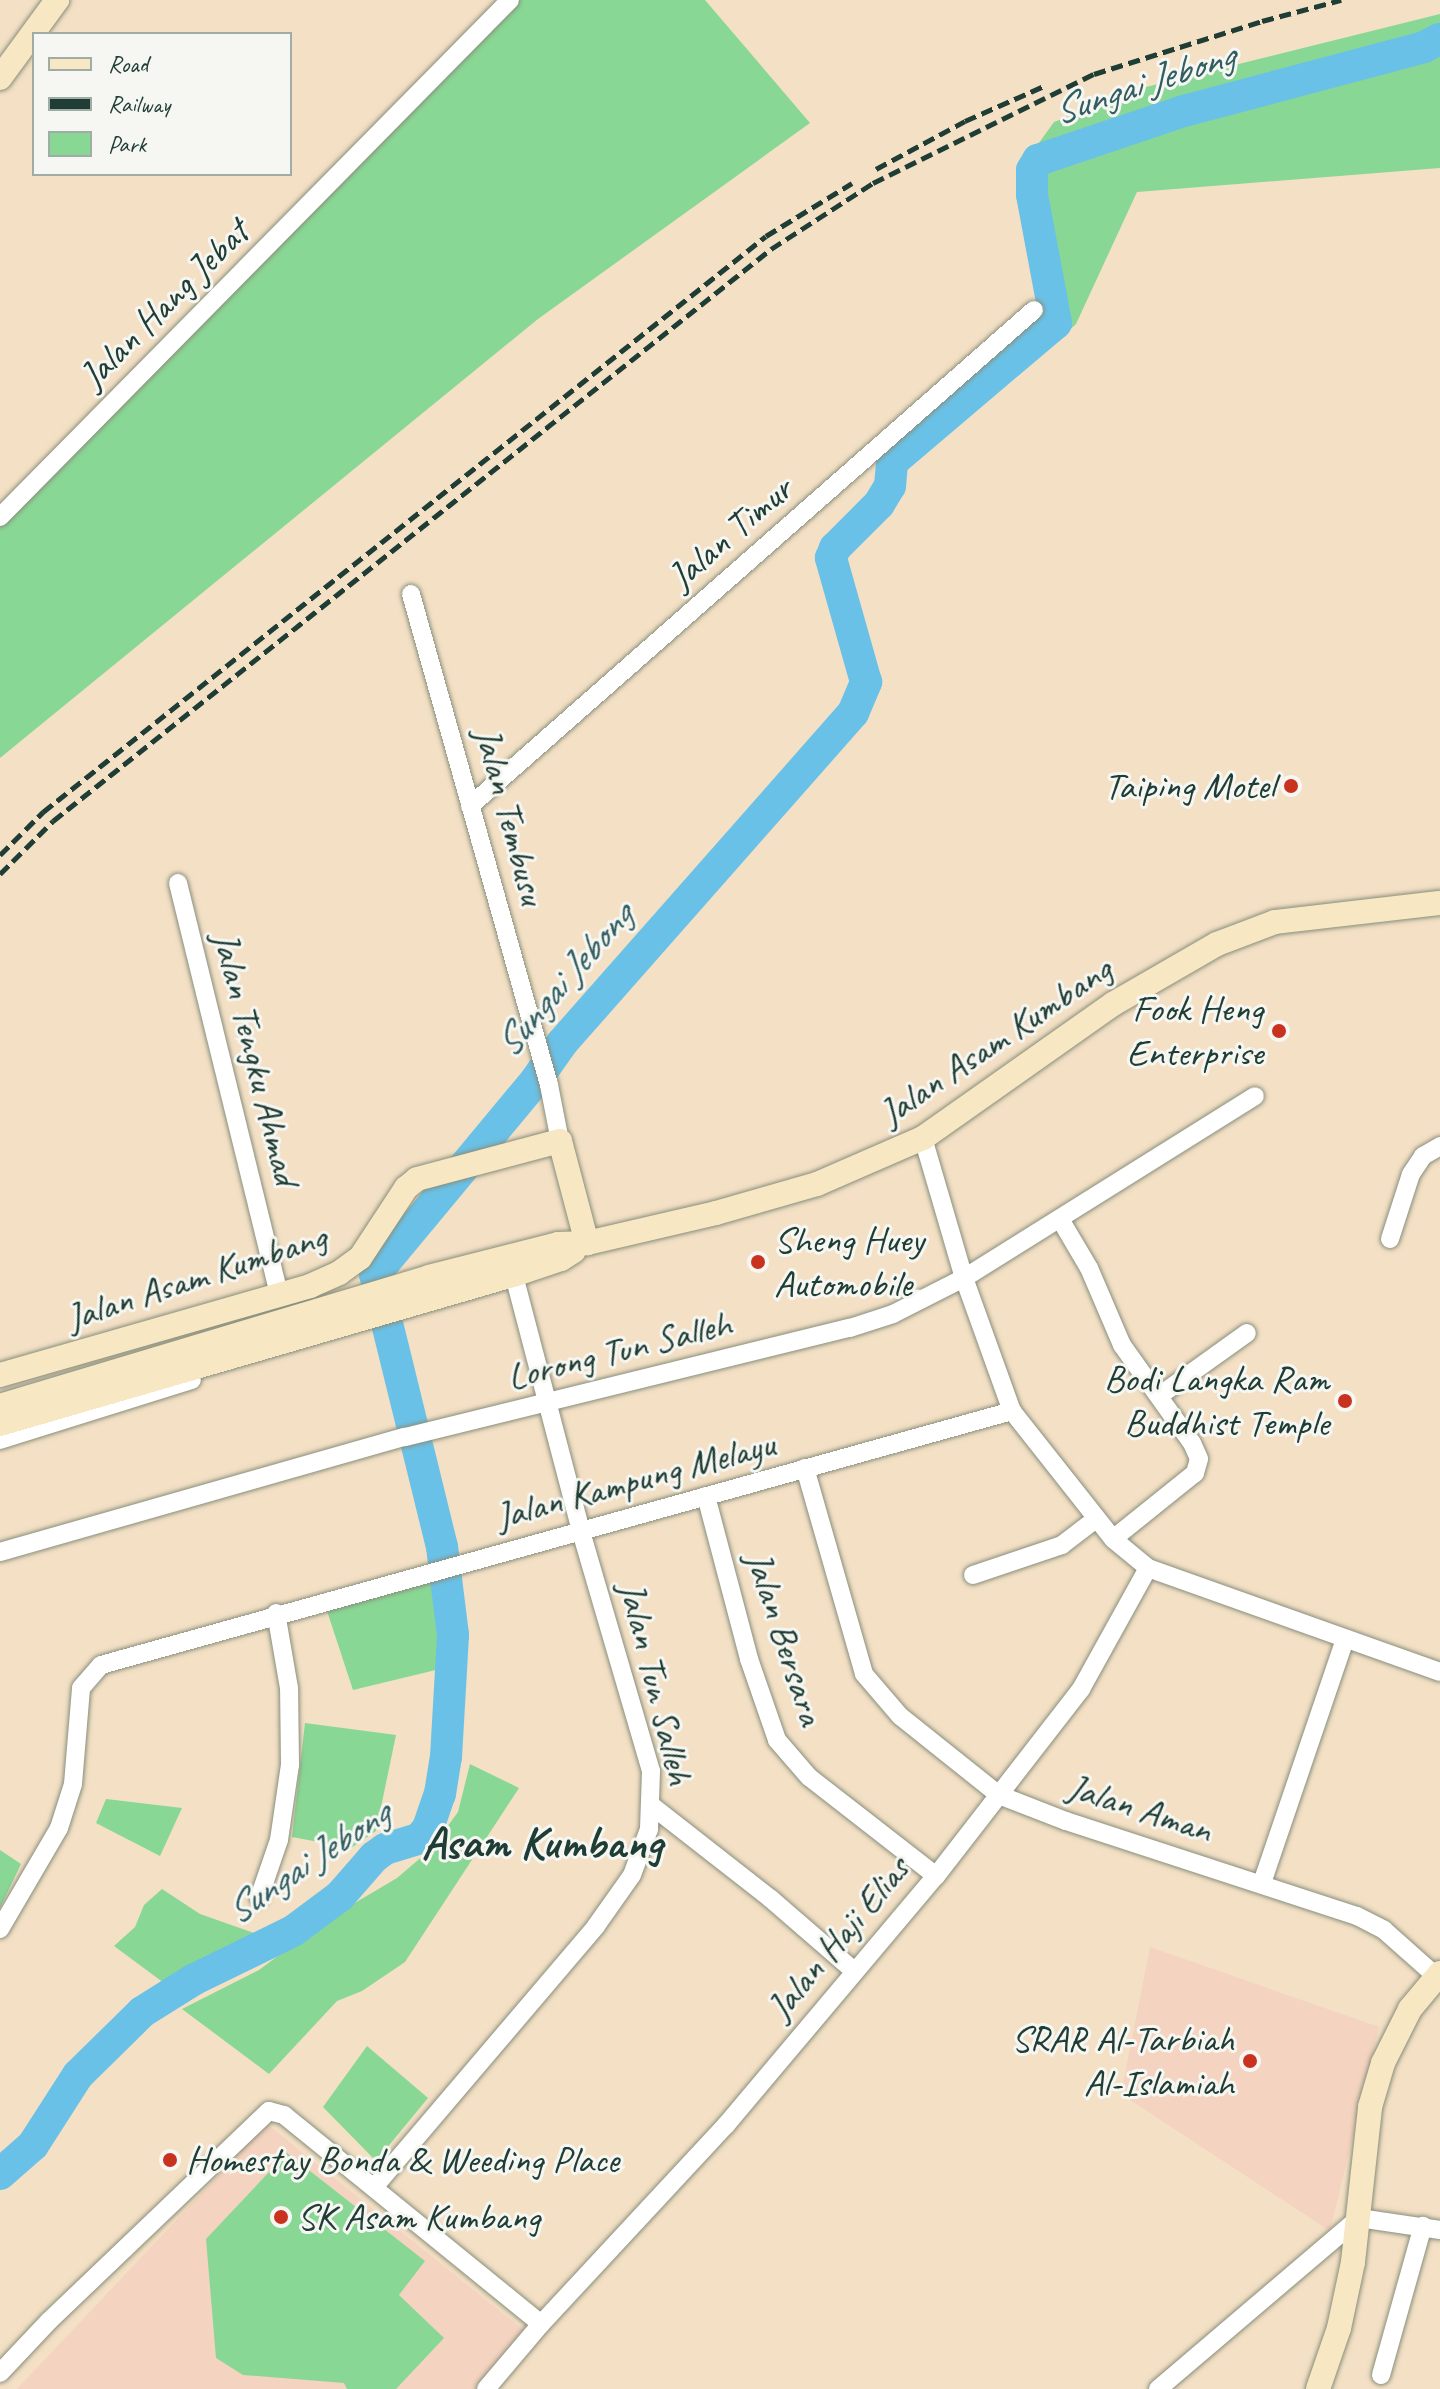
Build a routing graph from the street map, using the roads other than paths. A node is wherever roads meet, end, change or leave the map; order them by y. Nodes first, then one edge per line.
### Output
1 (57, 0) edge
2 (510, 0) edge
3 (34, 32) edge
4 (32, 34) edge
5 (0, 78) edge
6 (1034, 310) dead end
7 (0, 517) edge
8 (411, 594) dead end
9 (470, 806) junction
10 (178, 883) dead end
11 (1440, 903) edge
12 (1255, 1096) dead end
13 (923, 1138) junction
14 (560, 1141) junction
15 (1440, 1146) edge
16 (1060, 1219) junction
17 (1390, 1239) dead end
18 (587, 1243) junction
19 (512, 1265) junction
20 (964, 1278) junction
21 (279, 1295) junction
22 (361, 1307) junction
23 (339, 1323) junction
24 (1247, 1333) dead end
25 (261, 1335) junction
26 (0, 1375) edge
27 (1159, 1396) junction
28 (548, 1402) junction
29 (0, 1406) edge
30 (1012, 1411) junction
31 (0, 1424) edge
32 (0, 1440) edge
33 (805, 1468) junction
34 (706, 1496) junction
35 (1096, 1519) junction
36 (581, 1531) junction
37 (1113, 1539) junction
38 (0, 1552) edge
39 (1148, 1568) junction
40 (973, 1575) dead end
41 (276, 1613) junction
42 (1345, 1639) junction
43 (1440, 1672) edge
44 (999, 1795) junction
45 (652, 1806) junction
46 (936, 1876) junction
47 (1262, 1883) junction
48 (259, 1898) dead end
49 (0, 1929) edge
50 (854, 1971) junction
51 (1438, 1975) edge
52 (375, 2186) junction
53 (1359, 2218) junction
54 (1432, 2228) edge
55 (541, 2324) junction
56 (0, 2373) edge
57 (1381, 2375) dead end
58 (486, 2389) edge
59 (1158, 2389) edge
60 (1318, 2389) edge

1 - 3 main road
2 - 7 street, Jalan Hang Jebat
4 - 5 main road
6 - 9 street, Jalan Timur
8 - 9 street, Jalan Tembusu
9 - 14 street, Jalan Tembusu
10 - 21 street, Jalan Tengku Ahmad
11 - 13 main road, Jalan Asam Kumbang
12 - 16 street, Lorong Tun Salleh
13 - 18 main road, Jalan Asam Kumbang
13 - 20 street
14 - 18 main road, Jalan Tembusu
14 - 21 main road, Jalan Asam Kumbang
15 - 17 street
16 - 20 street, Lorong Tun Salleh
16 - 27 street
18 - 19 main road, Jalan Asam Kumbang
19 - 22 main road, Jalan Asam Kumbang
19 - 28 street, Jalan Tun Salleh
20 - 28 street, Lorong Tun Salleh
20 - 30 street
21 - 26 main road, Jalan Asam Kumbang
22 - 23 main road, Jalan Asam Kumbang
22 - 25 main road, Jalan Asam Kumbang
23 - 25 main road, Jalan Asam Kumbang
23 - 32 street, Jalan Asam Kumbang
24 - 27 street
25 - 29 main road, Jalan Asam Kumbang
25 - 31 main road, Jalan Asam Kumbang
27 - 37 street
28 - 36 street, Jalan Tun Salleh
28 - 38 street, Lorong Tun Salleh
30 - 33 street, Jalan Kampung Melayu
30 - 35 street
33 - 34 street, Jalan Kampung Melayu
33 - 44 street, Jalan Aman
34 - 36 street, Jalan Kampung Melayu
34 - 46 street, Jalan Bersara
35 - 37 street
35 - 40 street
36 - 41 street, Jalan Kampung Melayu
36 - 45 street, Jalan Tun Salleh
37 - 39 street
39 - 42 street
39 - 44 street, Jalan Haji Elias
41 - 48 street
41 - 49 street, Jalan Kampung Melayu
42 - 43 street
42 - 47 street
44 - 46 street, Jalan Haji Elias
44 - 47 street, Jalan Aman
45 - 50 street
45 - 52 street, Jalan Tun Salleh
46 - 50 street, Jalan Haji Elias
47 - 51 street, Jalan Aman
50 - 55 street, Jalan Haji Elias
51 - 53 main road
52 - 55 street
52 - 56 street
53 - 54 street
53 - 59 street
53 - 60 main road
54 - 57 street
55 - 58 street, Jalan Haji Elias

